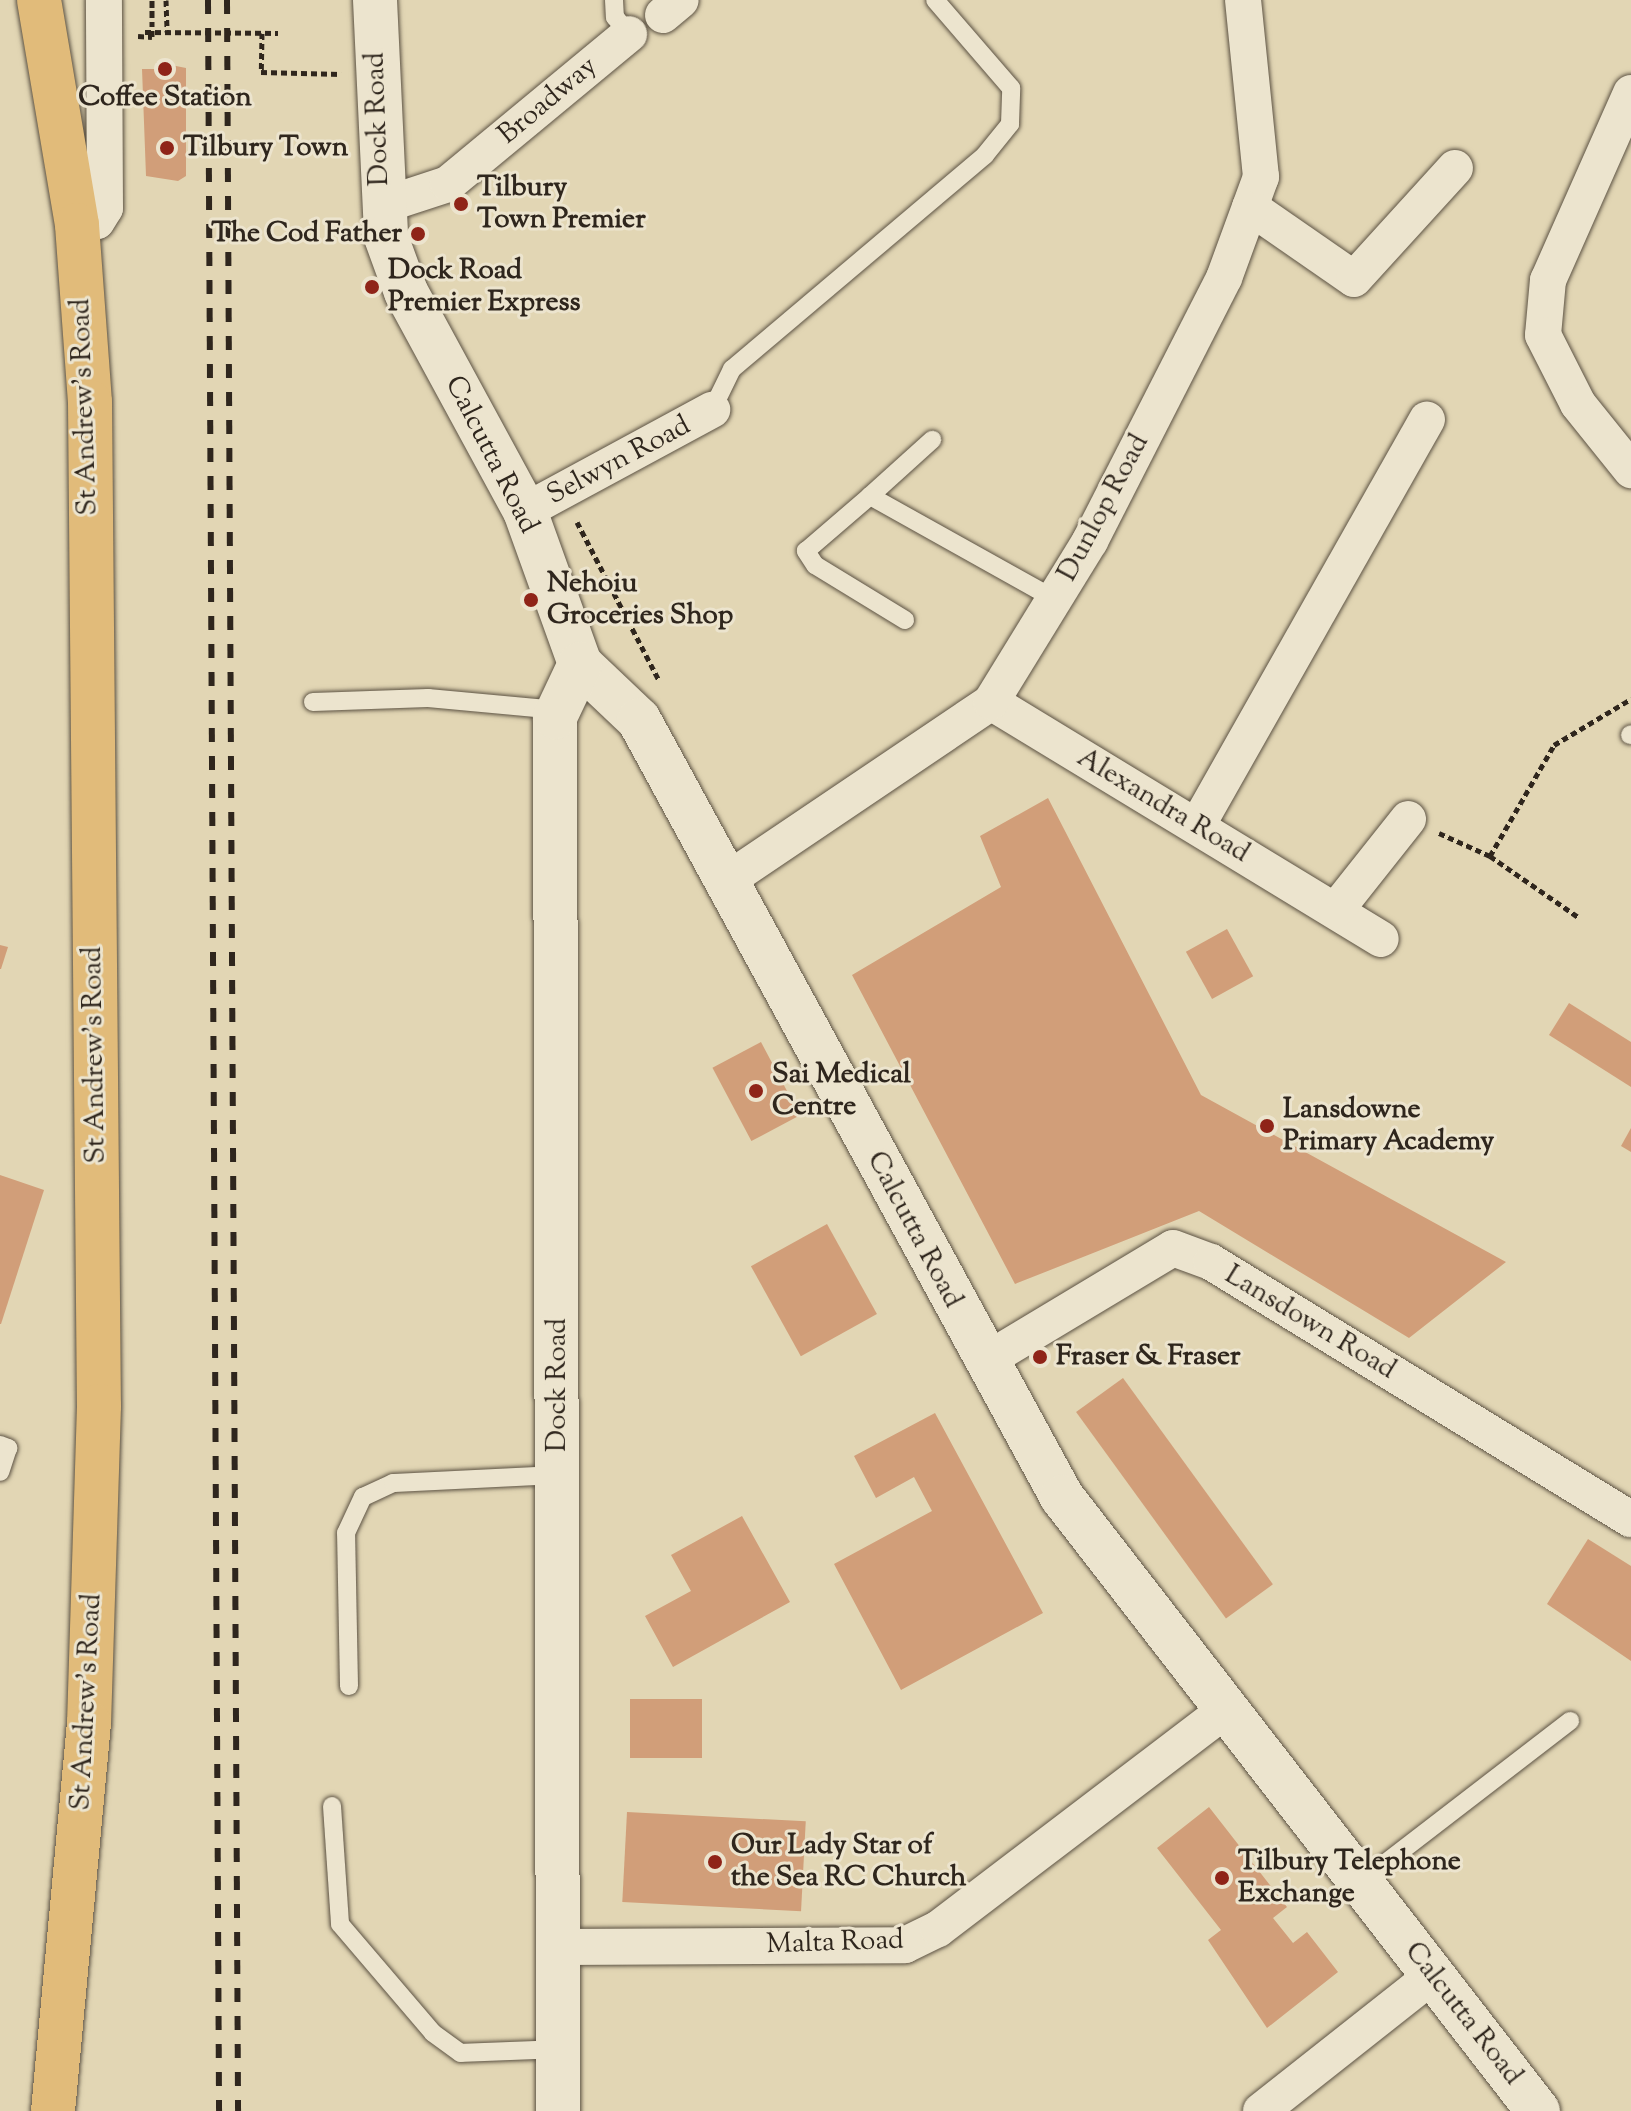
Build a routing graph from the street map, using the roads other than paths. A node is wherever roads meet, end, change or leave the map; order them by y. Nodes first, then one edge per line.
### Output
1 (39, 0) edge
2 (104, 0) edge
3 (375, 0) edge
4 (614, 0) edge
5 (935, 0) edge
6 (1243, 0) edge
7 (629, 34) joint
8 (1631, 93) edge
9 (1455, 168) dead end
10 (1250, 207) junction
11 (384, 222) junction
12 (77, 225) junction
13 (712, 410) joint
14 (1427, 420) dead end
15 (932, 440) dead end
16 (1631, 470) edge
17 (870, 496) junction
18 (525, 511) junction
19 (1054, 599) junction
20 (905, 620) dead end
21 (580, 664) junction
22 (313, 702) dead end
23 (991, 702) junction
24 (557, 710) junction
25 (1408, 819) road end
26 (1197, 826) junction
27 (726, 881) junction
28 (1336, 910) junction
29 (1381, 939) dead end
30 (985, 1361) junction
31 (0, 1445) edge
32 (0, 1472) edge
33 (558, 1475) junction
34 (1631, 1519) edge
35 (349, 1686) dead end
36 (1225, 1710) junction
37 (1570, 1721) dead end
38 (332, 1806) dead end
39 (1361, 1882) junction
40 (561, 1947) junction
41 (1433, 1975) junction
42 (559, 2049) junction
43 (53, 2111) edge
44 (558, 2111) edge
45 (1261, 2111) edge
46 (1538, 2111) edge

1 - 12 highway, St Andrew's Road
2 - 12 street
3 - 11 street, Dock Road
4 - 7 lane
5 - 13 lane
6 - 10 street, Dunlop Road
7 - 11 street, Broadway
8 - 16 street
9 - 10 street
10 - 19 street, Dunlop Road
11 - 18 street, Calcutta Road
12 - 43 highway, St Andrew's Road
13 - 18 street, Selwyn Road
14 - 26 street
15 - 17 lane
17 - 19 lane
17 - 20 lane
18 - 21 street, Calcutta Road
19 - 23 street, Dunlop Road
21 - 24 street, Dock Road
21 - 27 street, Calcutta Road
22 - 24 lane
23 - 26 street, Alexandra Road
23 - 27 street, Dunlop Road
24 - 33 street, Dock Road
25 - 28 street
26 - 28 street, Alexandra Road
27 - 30 street, Calcutta Road
28 - 29 street, Alexandra Road
30 - 34 street, Lansdown Road
30 - 36 street, Calcutta Road
31 - 32 lane
33 - 35 lane
33 - 40 street, Dock Road
36 - 39 street, Calcutta Road
36 - 40 street, Malta Road
37 - 39 lane
38 - 42 lane
39 - 41 street, Calcutta Road
40 - 42 street, Dock Road
41 - 45 street
41 - 46 street, Calcutta Road
42 - 44 street, Dock Road

